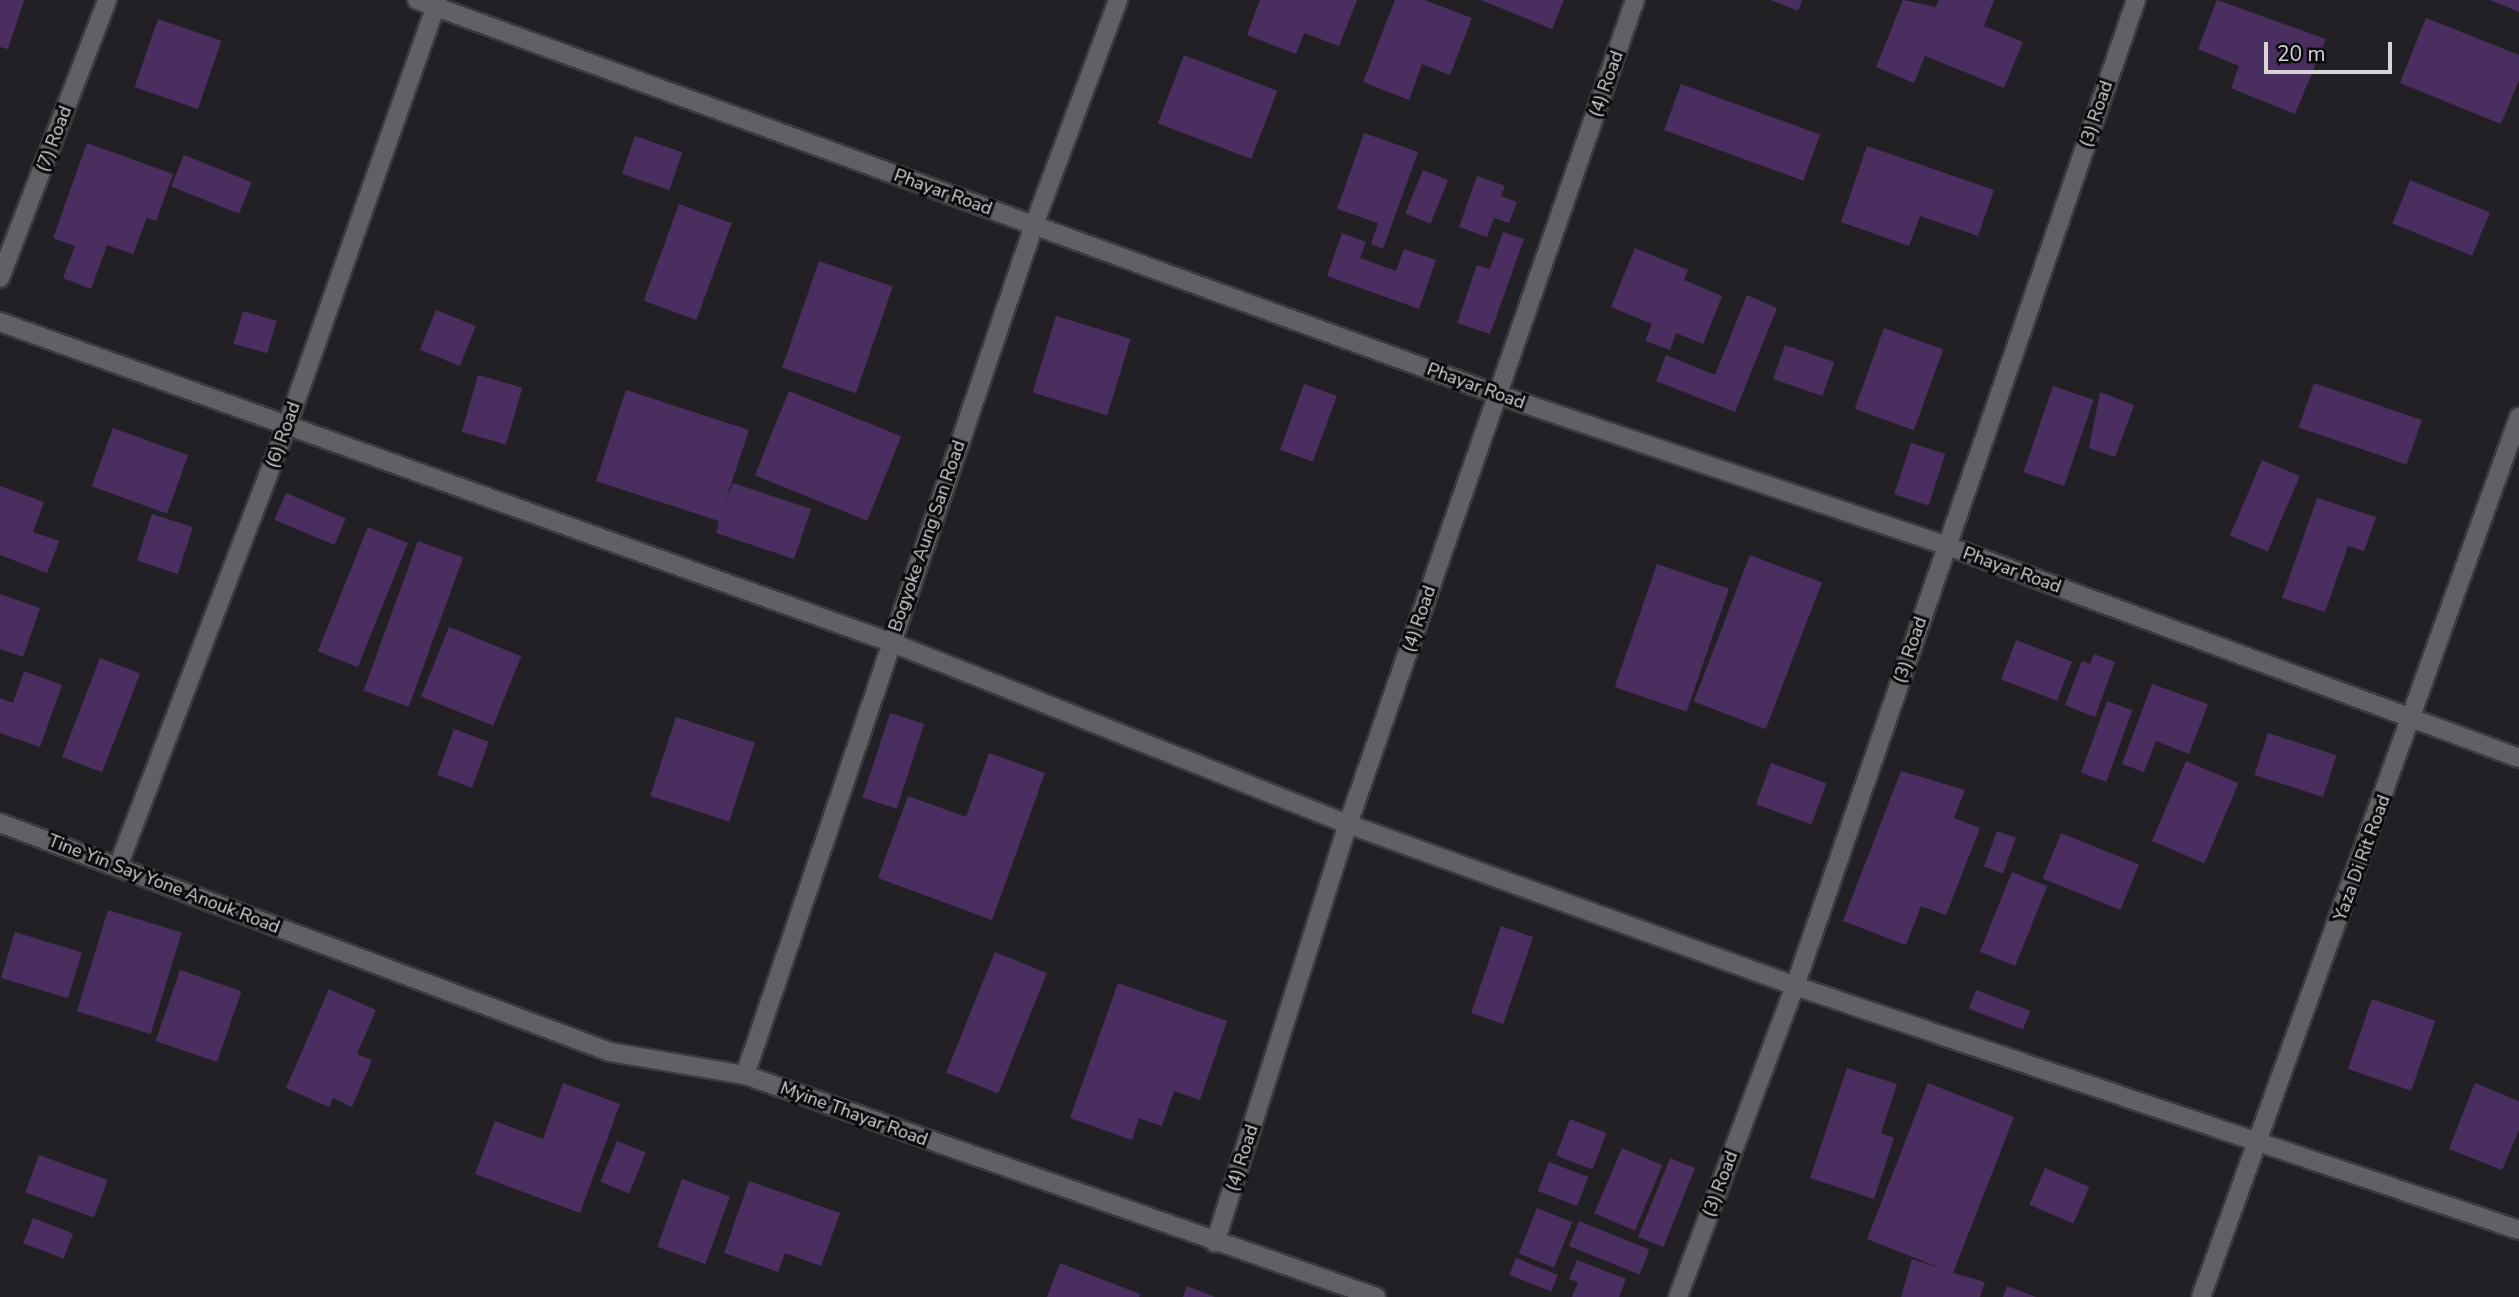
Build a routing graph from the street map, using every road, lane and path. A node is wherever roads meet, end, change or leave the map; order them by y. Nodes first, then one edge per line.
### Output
1 (107, 0) edge
2 (417, 0) edge
3 (1118, 0) edge
4 (1635, 0) edge
5 (2136, 0) edge
6 (437, 3) edge
7 (1034, 225) junction
8 (0, 278) edge
9 (0, 322) edge
10 (1496, 394) junction
11 (2519, 417) edge
12 (287, 426) junction
13 (1945, 545) junction
14 (890, 642) junction
15 (2411, 718) junction
16 (2519, 758) edge
17 (0, 822) edge
18 (1348, 824) junction
19 (118, 866) junction
20 (1795, 986) junction
21 (745, 1075) junction
22 (2261, 1142) junction
23 (2519, 1230) edge
24 (1215, 1243) junction
25 (1376, 1297) edge
26 (1678, 1297) edge
27 (2201, 1297) edge

1 - 8 street, (7) Road
2 - 6 street
3 - 7 street, Bogyoke Aung San Road
4 - 10 street, (4) Road
5 - 13 street, (3) Road
6 - 7 street, Phayar Road
6 - 12 street, (6) Road
7 - 10 street, Phayar Road
7 - 14 street, Bogyoke Aung San Road
9 - 12 street
10 - 13 street, Phayar Road
10 - 18 street, (4) Road
11 - 15 street, Yaza Di Rit Road
12 - 14 street
12 - 19 street, (6) Road
13 - 15 street, Phayar Road
13 - 20 street, (3) Road
14 - 18 street
14 - 21 street, Bogyoke Aung San Road
15 - 16 street, Phayar Road
15 - 22 street, Yaza Di Rit Road
17 - 19 street, Tine Yin Say Yone Anouk Road
18 - 20 street
18 - 24 street, (4) Road
19 - 21 street, Tine Yin Say Yone Anouk Road
20 - 22 street
20 - 26 street, (3) Road
21 - 24 street, Myine Thayar Road
22 - 23 street
22 - 27 street, Yaza Di Rit Road
24 - 25 street, Myine Thayar Road

